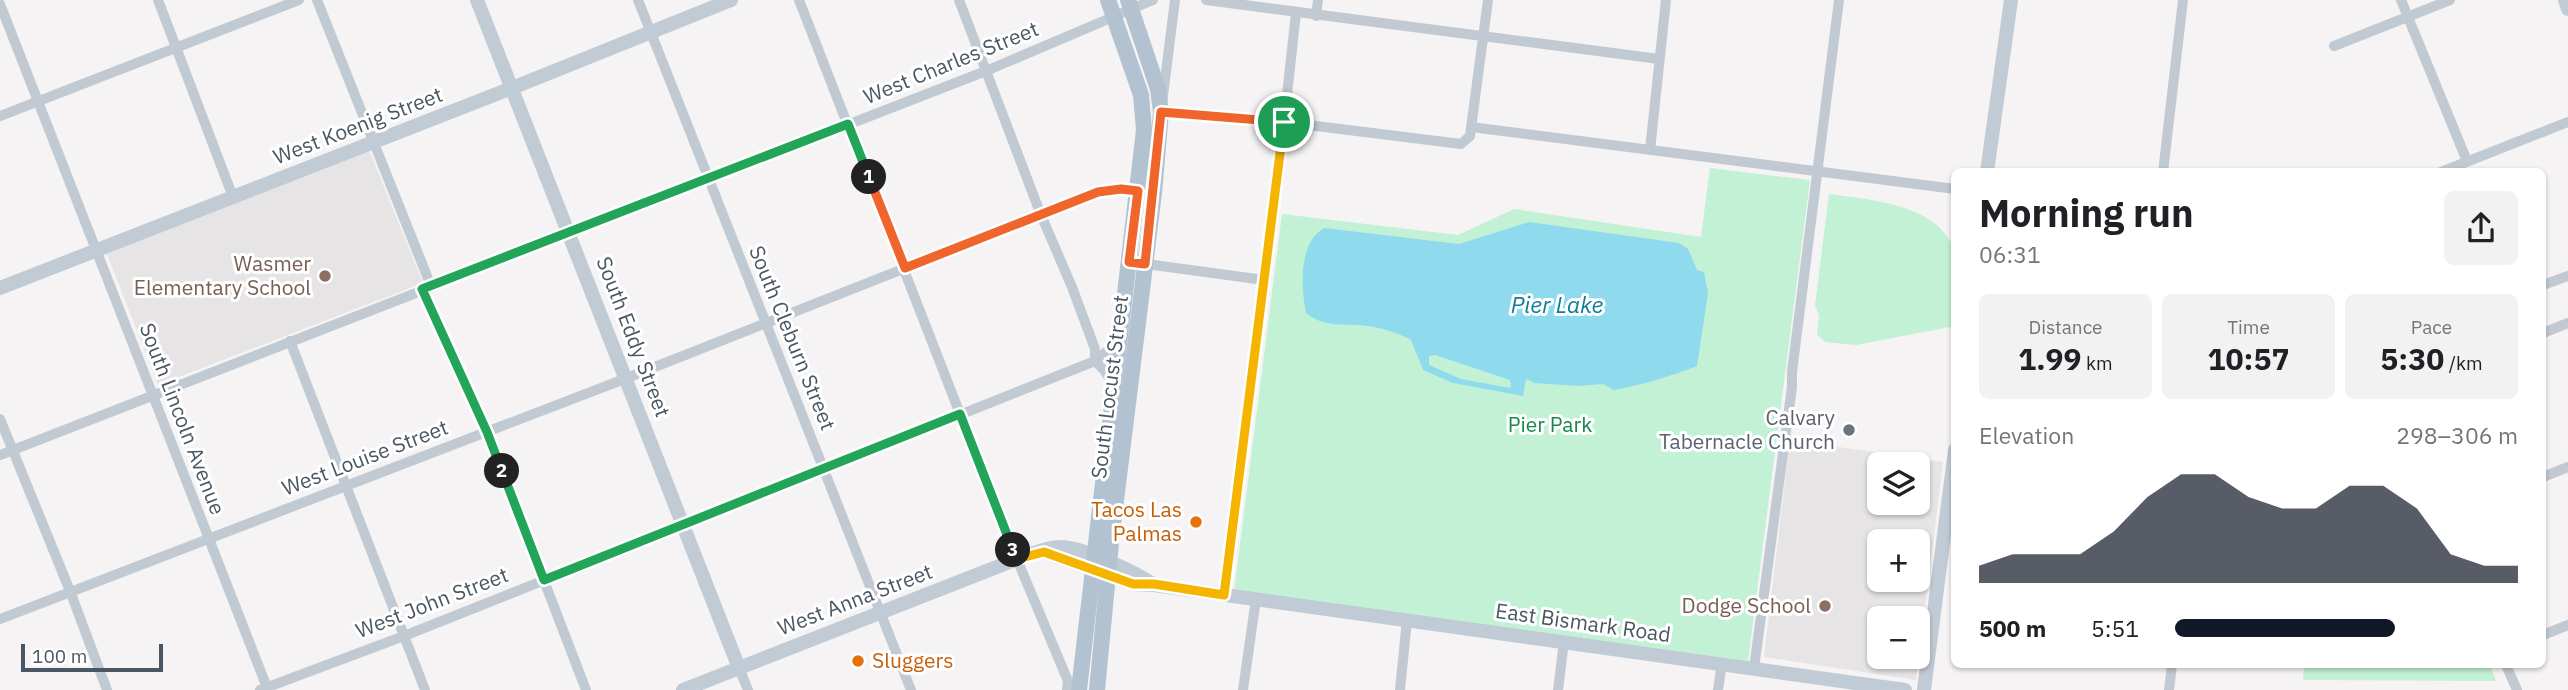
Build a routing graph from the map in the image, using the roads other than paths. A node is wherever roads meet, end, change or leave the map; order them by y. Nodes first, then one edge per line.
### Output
1 (158, 0) edge
2 (299, 0) edge
3 (317, 0) edge
4 (477, 0) edge
5 (638, 0) edge
6 (731, 0) edge
7 (799, 0) edge
8 (959, 0) edge
9 (1108, 0) edge
10 (1153, 0) edge
11 (1175, 0) edge
12 (1206, 0) edge
13 (1318, 0) edge
14 (1488, 0) edge
15 (1665, 0) edge
16 (1839, 0) edge
17 (2011, 0) edge
18 (2183, 0) edge
19 (2401, 0) edge
20 (2450, 0) edge
21 (2565, 0) edge
22 (0, 4) edge
23 (1130, 4) edge
24 (2568, 9) edge
25 (1296, 13) junction
26 (1316, 16) junction
27 (2407, 17) junction
28 (1114, 18) junction
29 (652, 32) junction
30 (1484, 37) junction
31 (2334, 46) dead end
32 (177, 48) junction
33 (1658, 59) junction
34 (986, 71) junction
35 (512, 88) junction
36 (38, 102) junction
37 (1161, 112) junction
38 (0, 117) edge
39 (1284, 122) junction
40 (2568, 122) edge
41 (848, 124) junction
42 (1471, 127) junction
43 (373, 143) junction
44 (1650, 150) junction
45 (2467, 161) junction
46 (1988, 168) edge
47 (2163, 168) edge
48 (2450, 168) edge
49 (1817, 172) junction
50 (708, 177) junction
51 (1951, 189) edge
52 (1138, 191) junction
53 (233, 197) junction
54 (1041, 215) junction
55 (569, 231) junction
56 (97, 251) junction
57 (1129, 262) junction
58 (1145, 264) junction
59 (905, 268) junction
60 (2568, 275) edge
61 (1264, 280) junction
62 (2546, 284) edge
63 (0, 288) edge
64 (426, 288) junction
65 (767, 323) junction
66 (2568, 323) edge
67 (2546, 332) edge
68 (290, 341) junction
69 (1119, 341) junction
70 (1095, 361) junction
71 (627, 378) junction
72 (1113, 384) junction
73 (151, 396) junction
74 (960, 414) junction
75 (0, 419) edge
76 (487, 432) junction
77 (13, 450) junction
78 (0, 455) edge
79 (2568, 467) edge
80 (824, 469) junction
81 (2546, 476) edge
82 (346, 486) junction
83 (684, 525) junction
84 (1950, 526) edge
85 (207, 539) junction
86 (1017, 559) junction
87 (1093, 562) junction
88 (1110, 570) junction
89 (544, 580) junction
90 (1154, 584) joint
91 (70, 592) junction
92 (1224, 595) junction
93 (1256, 599) junction
94 (880, 613) junction
95 (0, 619) edge
96 (1408, 620) junction
97 (2568, 625) edge
98 (2546, 634) edge
99 (404, 636) junction
100 (1564, 641) junction
101 (1722, 663) junction
102 (739, 668) junction
103 (1755, 668) junction
104 (2172, 668) edge
105 (2507, 668) edge
106 (265, 689) edge
107 (107, 690) edge
108 (425, 690) edge
109 (586, 690) edge
110 (683, 690) edge
111 (748, 690) edge
112 (911, 690) edge
113 (1067, 690) edge
114 (1079, 690) edge
115 (1097, 690) edge
116 (1243, 690) edge
117 (1400, 690) edge
118 (1558, 690) edge
119 (1718, 690) edge
120 (1905, 690) edge
121 (1924, 690) edge
122 (2169, 690) edge
123 (2517, 690) edge

1 - 32 street
2 - 32 street
3 - 43 street
4 - 35 street, South Eddy Street
5 - 29 street, South Cleburn Street
6 - 29 street, West Koenig Street
7 - 41 street
8 - 34 street
9 - 28 main road, South Locust Street
10 - 23 street, West Charles Street
11 - 37 street
12 - 25 street
13 - 26 street
14 - 30 street
15 - 33 street
16 - 49 street
17 - 46 street
18 - 47 street
19 - 27 street
20 - 27 street
21 - 24 street
22 - 36 street, South Lincoln Avenue
23 - 28 street, West Charles Street
23 - 37 main road, South Locust Street
25 - 26 street
25 - 39 street
26 - 30 street
27 - 31 street
27 - 45 street
28 - 34 street, West Charles Street
28 - 52 main road, South Locust Street
29 - 35 street, West Koenig Street
29 - 50 street, South Cleburn Street
30 - 33 street
30 - 42 street
32 - 36 street
32 - 53 street
33 - 44 street
34 - 41 street, West Charles Street
34 - 54 street
35 - 43 street, West Koenig Street
35 - 55 street, South Eddy Street
36 - 38 street
36 - 56 street, South Lincoln Avenue
37 - 39 street
37 - 58 main road, South Locust Street
39 - 42 street
39 - 61 street
40 - 45 street
41 - 50 street, West Charles Street
41 - 59 street
42 - 44 street
43 - 53 street, West Koenig Street
43 - 64 street
44 - 49 street
45 - 48 street
49 - 51 street
49 - 103 street
50 - 55 street, West Charles Street
50 - 65 street, South Cleburn Street
52 - 54 street, West Louise Street
52 - 57 main road, South Locust Street
53 - 56 street, West Koenig Street
54 - 59 street, West Louise Street
54 - 70 street
55 - 64 street, West Charles Street
55 - 71 street, South Eddy Street
56 - 63 street, West Koenig Street
56 - 73 street, South Lincoln Avenue
57 - 58 street
57 - 69 main road, South Locust Street
58 - 61 street
58 - 88 main road, South Locust Street
59 - 65 street, West Louise Street
59 - 74 street
60 - 62 street
61 - 92 street
64 - 68 street, West Charles Street
64 - 76 street
65 - 71 street, West Louise Street
65 - 80 street, South Cleburn Street
66 - 67 street
68 - 73 street, West Charles Street
68 - 82 street
69 - 70 street, West John Street
69 - 72 main road, South Locust Street
70 - 72 street
70 - 74 street, West John Street
71 - 76 street, West Louise Street
71 - 83 street, South Eddy Street
72 - 87 main road, South Locust Street
73 - 77 street, West Charles Street
73 - 85 street, South Lincoln Avenue
74 - 80 street, West John Street
74 - 86 street
75 - 77 street
76 - 82 street, West Louise Street
76 - 89 street
77 - 78 street, West Charles Street
77 - 91 street
79 - 81 street
80 - 83 street, West John Street
80 - 94 street, South Cleburn Street
82 - 85 street, West Louise Street
82 - 99 street
83 - 89 street, West John Street
83 - 102 street, South Eddy Street
84 - 121 street
85 - 91 street, West Louise Street
85 - 106 street, South Lincoln Avenue
86 - 87 street, West Anna Street
86 - 94 street, West Anna Street
86 - 113 street
87 - 88 street, West Anna Street
87 - 114 main road, South Locust Street
88 - 90 street, West Anna Street
88 - 115 main road, South Locust Street
89 - 99 street, West John Street
89 - 109 street
90 - 92 street, East Bismark Road
91 - 95 street, West Louise Street
91 - 107 street
92 - 93 street, East Bismark Road
93 - 96 street, East Bismark Road
93 - 116 street
94 - 102 street, West Anna Street
94 - 112 street, South Cleburn Street
96 - 100 street, East Bismark Road
96 - 117 street
97 - 98 street
99 - 106 street, West John Street
99 - 108 street
100 - 101 street, East Bismark Road
100 - 118 street
101 - 103 street, East Bismark Road
101 - 119 street
102 - 110 street, West Anna Street
102 - 111 street, South Eddy Street
103 - 120 street, East Bismark Road
104 - 122 street
105 - 123 street

